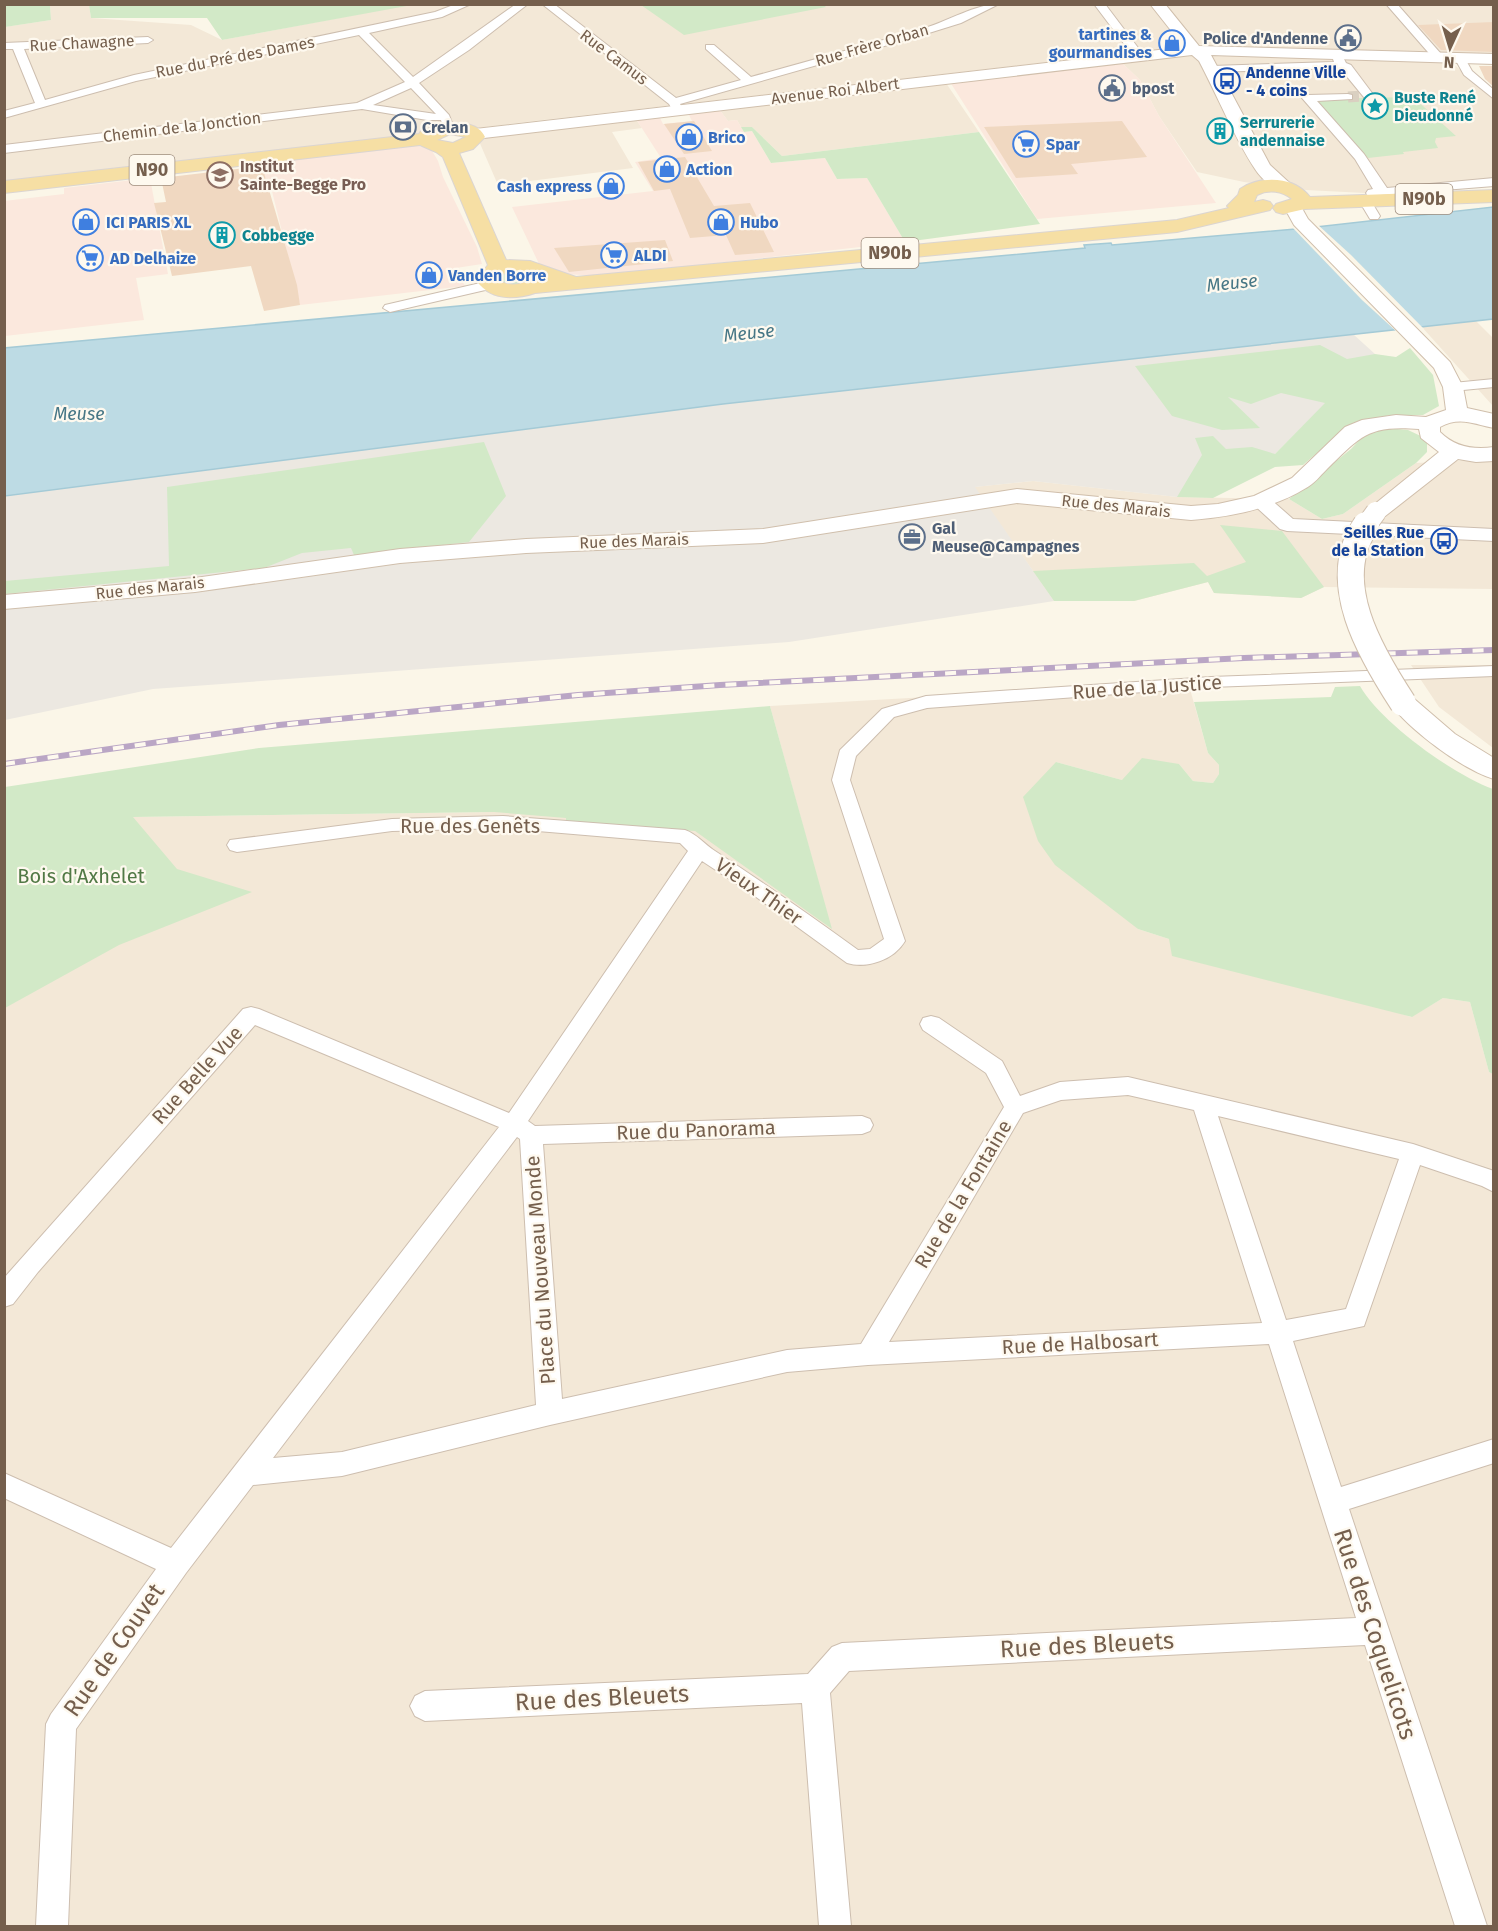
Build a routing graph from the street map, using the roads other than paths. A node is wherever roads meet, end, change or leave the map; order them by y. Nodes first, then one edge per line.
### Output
1 (466, 4) edge
2 (523, 4) edge
3 (562, 4) edge
4 (994, 4) edge
5 (1099, 4) edge
6 (1156, 4) edge
7 (1391, 4) edge
8 (548, 6) edge
9 (361, 31) junction
10 (148, 40) dead end
11 (11, 46) edge
12 (711, 47) dead end
13 (1195, 50) junction
14 (1138, 55) junction
15 (1438, 57) junction
16 (1459, 57) junction
17 (1494, 58) edge
18 (1339, 59) junction
19 (1212, 69) junction
20 (748, 80) junction
21 (413, 82) junction
22 (1491, 92) edge
23 (1348, 97) tunnel mouth
24 (1368, 97) dead end
25 (41, 104) junction
26 (675, 105) junction
27 (359, 106) junction
28 (4, 115) edge
29 (446, 123) junction
30 (470, 140) junction
31 (435, 143) junction
32 (4, 149) edge
33 (1263, 168) junction
34 (1494, 182) edge
35 (4, 187) edge
36 (1384, 192) junction
37 (1494, 196) edge
38 (1362, 200) junction
39 (1281, 201) junction
40 (1374, 216) dead end
41 (501, 272) junction
42 (539, 281) junction
43 (390, 308) dead end
44 (1494, 383) edge
45 (1454, 387) junction
46 (1457, 414) junction
47 (1494, 422) edge
48 (1430, 424) junction
49 (1454, 451) junction
50 (1493, 455) edge
51 (1261, 501) junction
52 (1494, 535) edge
53 (4, 602) edge
54 (1494, 671) edge
55 (1494, 770) edge
56 (842, 780) joint
57 (237, 846) dead end
58 (699, 850) junction
59 (931, 1024) dead end
60 (1203, 1104) junction
61 (1015, 1107) junction
62 (862, 1125) dead end
63 (522, 1129) junction
64 (1413, 1153) junction
65 (1492, 1181) edge
66 (4, 1297) edge
67 (1277, 1334) junction
68 (868, 1354) junction
69 (550, 1413) junction
70 (1494, 1450) edge
71 (247, 1473) junction
72 (4, 1485) edge
73 (1332, 1502) junction
74 (176, 1564) junction
75 (1373, 1631) junction
76 (815, 1688) junction
77 (425, 1706) dead end
78 (52, 1926) edge
79 (835, 1926) edge
80 (1471, 1926) edge

1 - 9 street, Rue du Pré des Dames
2 - 21 street, Chemin de la Jonction
3 - 8 street, Rue Camus
4 - 20 street, Rue Frère Orban
5 - 14 street
6 - 13 main road
7 - 15 street
8 - 26 street, Rue Camus
9 - 21 street
9 - 25 street, Rue du Pré des Dames
10 - 11 street, Rue Chawagne
11 - 25 street, Rue Chawagne
12 - 20 street
13 - 14 main road, Avenue Roi Albert / N90
13 - 18 main road, N90
13 - 19 main road
14 - 26 main road, Avenue Roi Albert / N90
15 - 16 main road, N90
15 - 18 main road, N90
16 - 17 main road, N90
16 - 22 street
18 - 19 street
18 - 24 street
19 - 33 main road
20 - 26 street, Rue Frère Orban
21 - 27 street, Chemin de la Jonction
21 - 29 street
23 - 36 street
25 - 28 street, Rue du Pré des Dames
26 - 30 main road, Avenue Roi Albert / N90
27 - 29 street, Chemin de la Jonction
27 - 32 street, Chemin de la Jonction
29 - 30 main road, N90
29 - 31 main road, N90
30 - 31 main road, N90
30 - 41 main road
31 - 35 main road, N90
31 - 41 main road
33 - 39 main road
33 - 39 main road
34 - 36 street
36 - 38 street
37 - 38 main road, N90b
38 - 39 main road, N90b
38 - 40 street
39 - 42 main road, N90b
39 - 45 main road
41 - 42 main road
41 - 42 main road
41 - 43 street
44 - 45 street
45 - 46 main road
46 - 47 main road
46 - 48 main road
48 - 49 main road
48 - 51 main road, Rue des Marais
49 - 50 main road
49 - 55 main road, bridge
51 - 52 street
51 - 53 main road, Rue des Marais
54 - 56 street, Rue de la Justice
56 - 58 street, Vieux Thier
57 - 58 street, Rue des Genêts
58 - 63 street, Vieux Thier
59 - 61 street
60 - 61 street, Rue de la Fontaine
60 - 64 street, Rue de la Fontaine
60 - 67 street
61 - 68 street, Rue de la Fontaine
62 - 63 street, Rue du Panorama
63 - 66 street, Rue Belle Vue
63 - 69 street, Place du Nouveau Monde
63 - 71 street, Place du Nouveau Monde
64 - 65 street
64 - 67 street, Rue de Halbosart
67 - 68 street, Rue de Halbosart
67 - 73 street
68 - 69 street, Rue de Halbosart
69 - 71 street, Place du Nouveau Monde
70 - 73 street, Rue des Coquelicots
71 - 74 street, Rue de Couvet
72 - 74 street
73 - 75 street, Rue des Coquelicots
74 - 78 street, Rue de Couvet
75 - 76 street, Rue des Bleuets
75 - 80 street, Rue des Coquelicots
76 - 77 street, Rue des Bleuets
76 - 79 street

